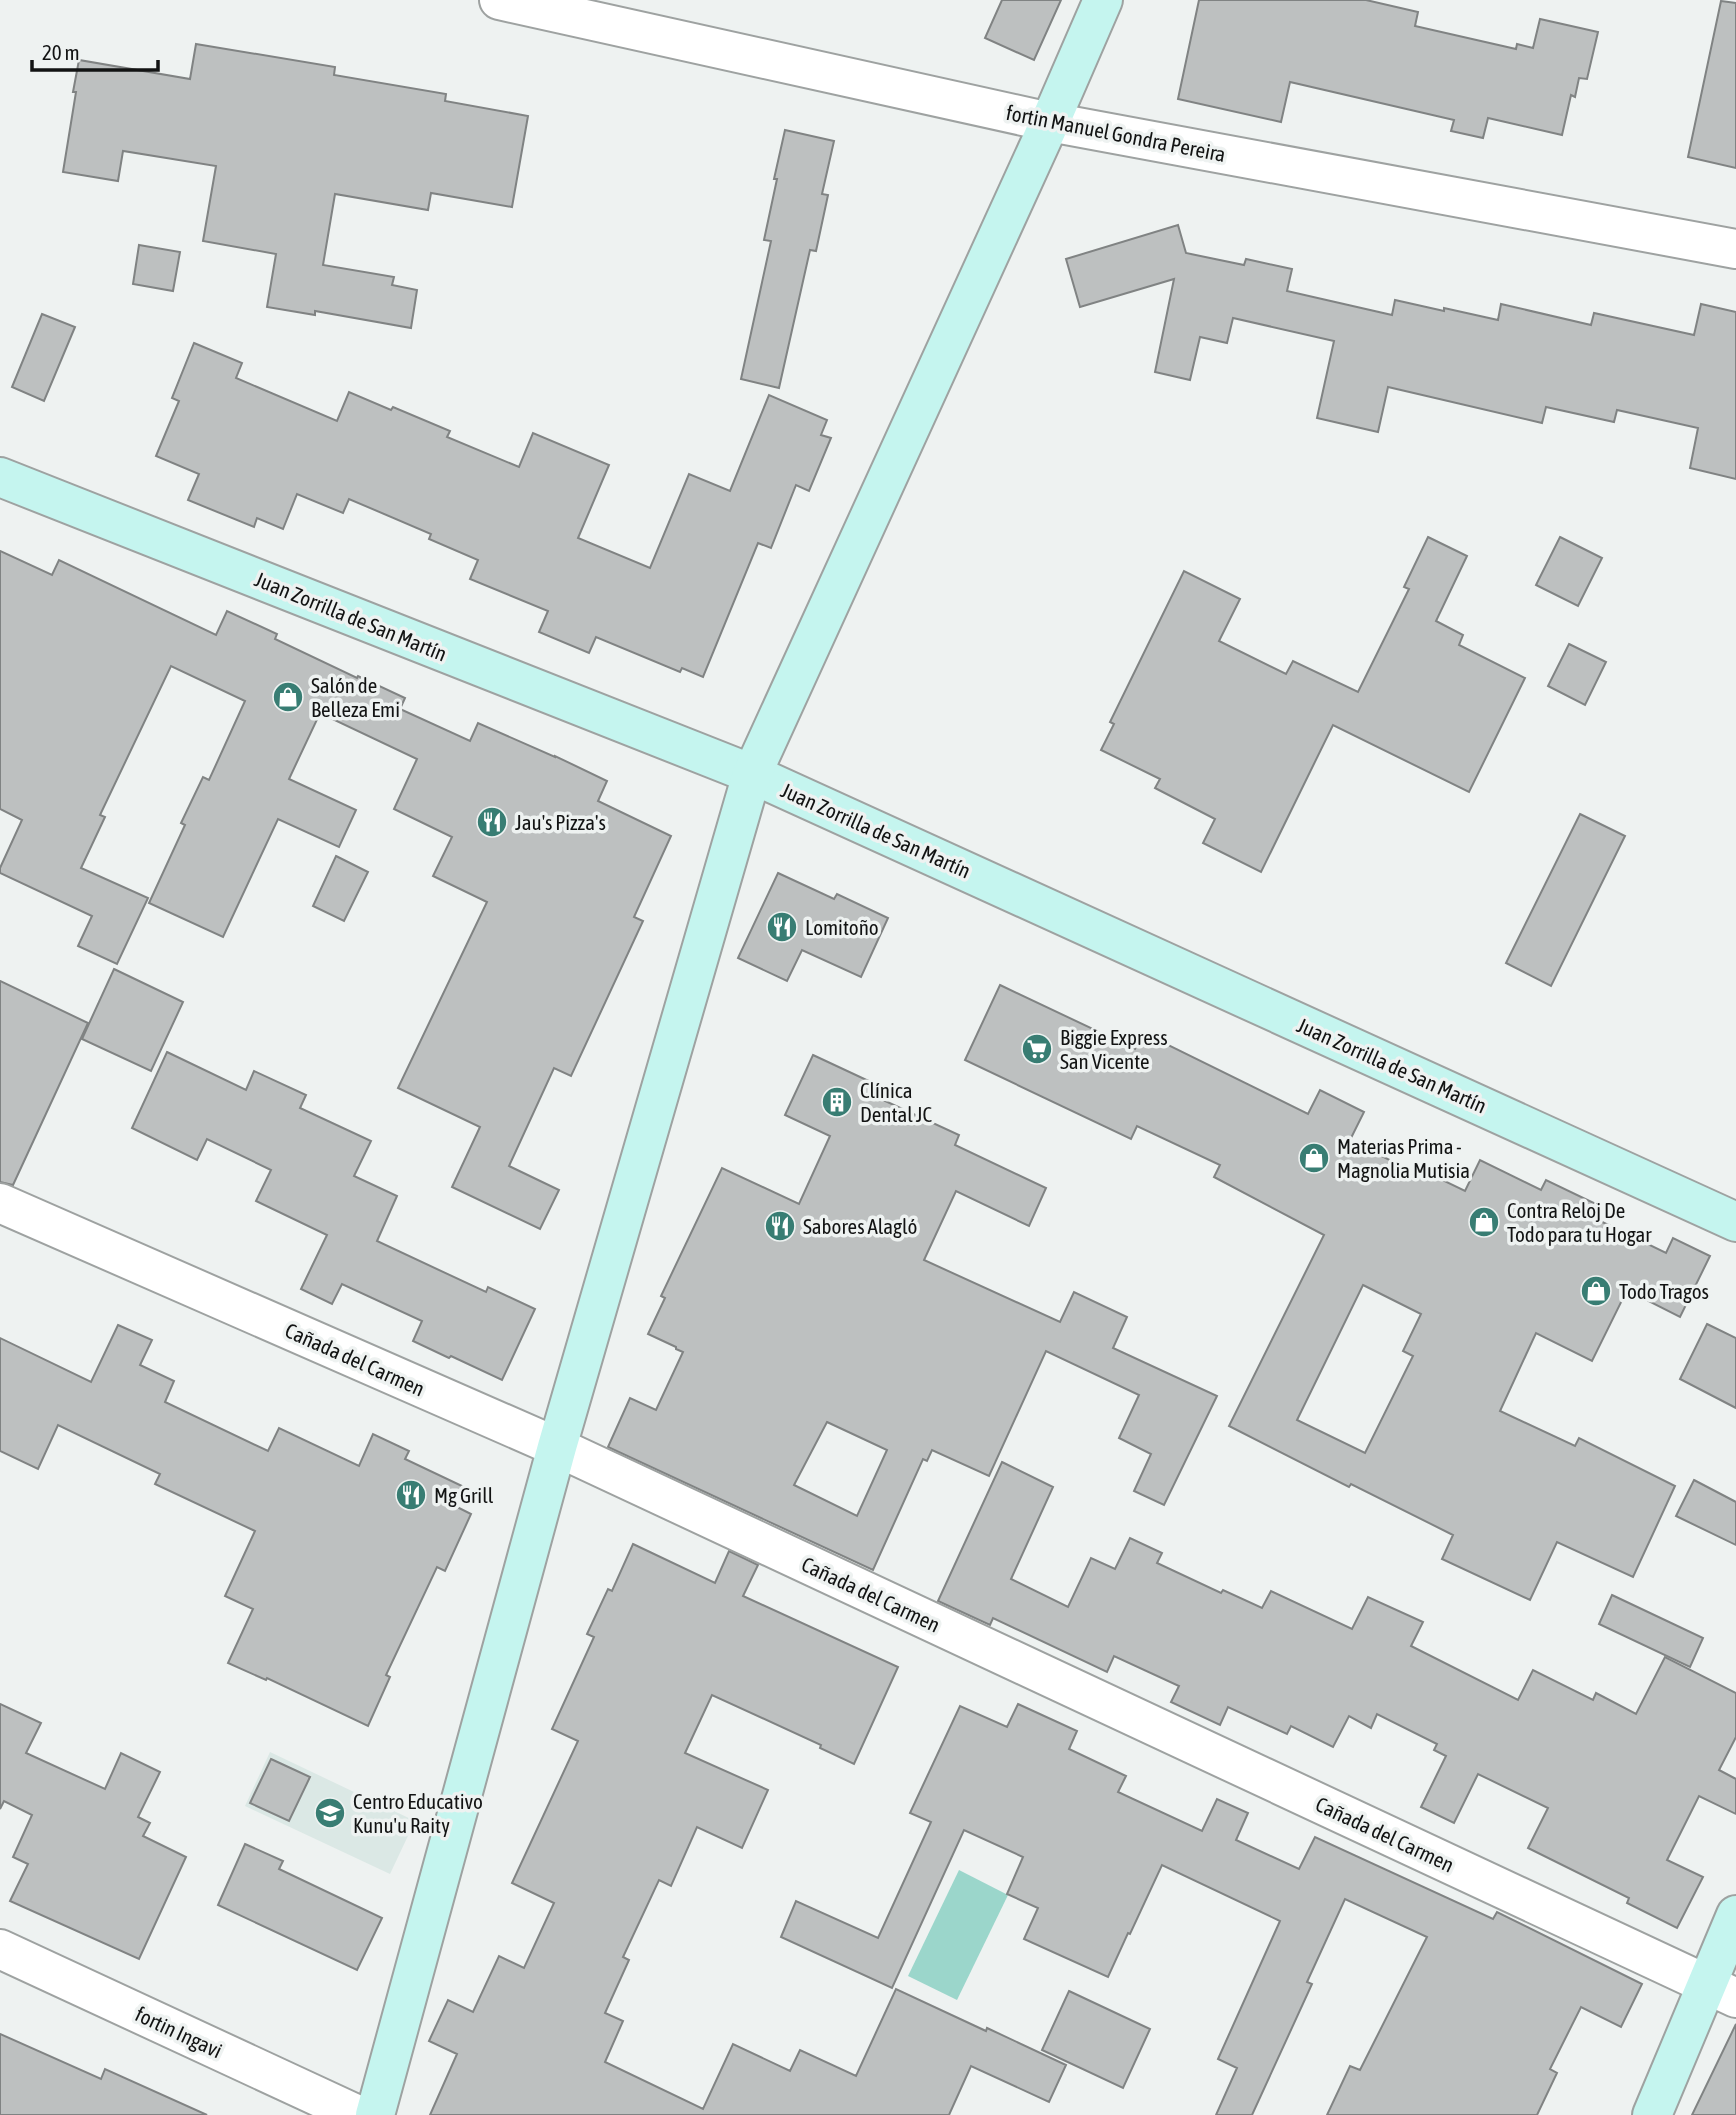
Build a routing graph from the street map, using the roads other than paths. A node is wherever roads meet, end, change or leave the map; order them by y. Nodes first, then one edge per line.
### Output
1 (499, 0) edge
2 (1103, 0) edge
3 (1050, 122) junction
4 (1736, 249) edge
5 (0, 477) edge
6 (752, 774) junction
7 (0, 1203) edge
8 (1736, 1222) edge
9 (557, 1447) junction
10 (1736, 1915) edge
11 (0, 1949) edge
12 (1721, 1991) edge
13 (358, 2115) edge
14 (375, 2115) edge
15 (1651, 2115) edge

1 - 3 street, fortin Manuel Gondra Pereira
2 - 3 street
3 - 4 street, fortin Manuel Gondra Pereira
3 - 6 street
5 - 6 street, Juan Zorrilla de San Martín
6 - 8 street, Juan Zorrilla de San Martín
6 - 9 street
7 - 9 street, Cañada del Carmen
9 - 12 street, Cañada del Carmen
9 - 14 street
10 - 12 street
11 - 13 street, fortin Ingavi
12 - 15 street

